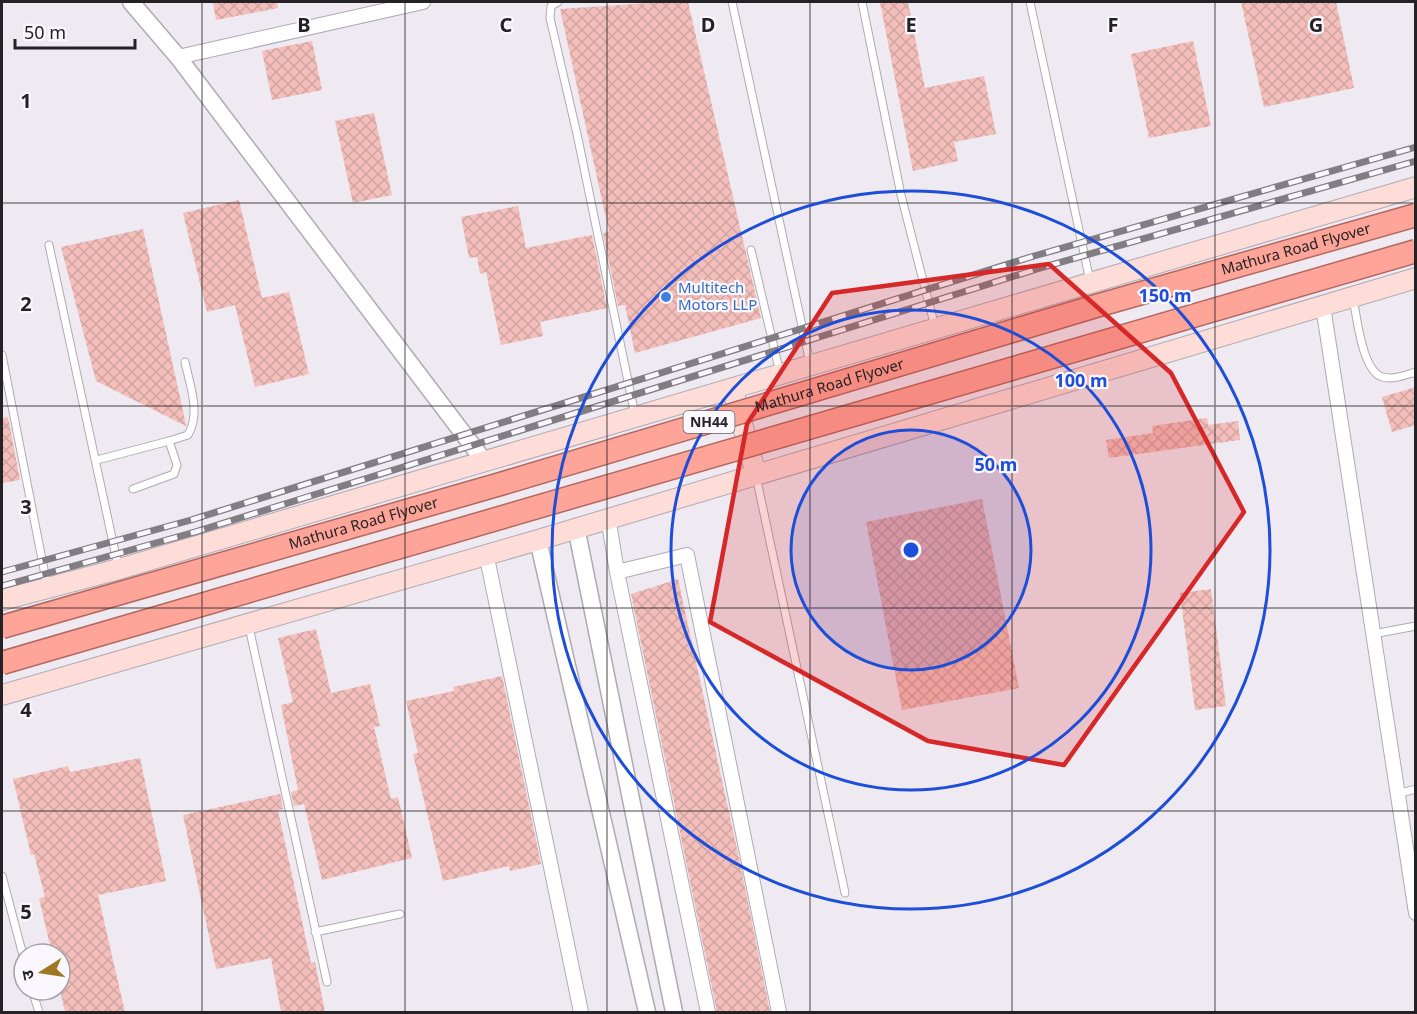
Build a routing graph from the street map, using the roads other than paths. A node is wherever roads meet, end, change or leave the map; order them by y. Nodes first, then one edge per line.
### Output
1 (131, 2) edge
2 (423, 2) edge
3 (558, 2) edge
4 (732, 2) edge
5 (862, 2) edge
6 (1030, 2) edge
7 (178, 57) junction
8 (1416, 187) edge
9 (1416, 215) edge
10 (49, 245) dead end
11 (751, 250) dead end
12 (1416, 251) edge
13 (1416, 278) edge
14 (1091, 283) junction
15 (1353, 297) junction
16 (1323, 306) junction
17 (935, 329) junction
18 (2, 355) edge
19 (185, 362) dead end
20 (811, 365) junction
21 (1416, 372) edge
22 (780, 374) junction
23 (733, 388) junction
24 (636, 416) junction
25 (169, 441) junction
26 (97, 460) junction
27 (484, 461) junction
28 (756, 474) junction
29 (133, 489) dead end
30 (608, 517) junction
31 (576, 527) junction
32 (538, 540) junction
33 (486, 553) junction
34 (119, 568) junction
35 (616, 572) junction
36 (47, 588) junction
37 (2, 600) edge
38 (248, 623) junction
39 (1416, 626) edge
40 (2, 627) edge
41 (1373, 634) junction
42 (2, 663) edge
43 (2, 695) edge
44 (1416, 789) edge
45 (1397, 794) junction
46 (2, 876) edge
47 (845, 893) dead end
48 (1416, 913) edge
49 (400, 914) dead end
50 (315, 932) junction
51 (19, 942) edge
52 (327, 982) dead end
53 (581, 1012) edge
54 (647, 1012) edge
55 (674, 1012) edge
56 (708, 1012) edge
57 (779, 1012) edge

1 - 7 street
2 - 7 street
3 - 24 lane
4 - 20 lane
5 - 17 lane
6 - 14 lane
7 - 27 street
8 - 14 main road
9 - 40 highway, Mathura Road Flyover / NH44, bridge
10 - 26 lane
11 - 22 lane
12 - 42 highway, NH44, bridge
13 - 15 main road
14 - 17 main road
15 - 16 main road
15 - 21 lane
16 - 28 main road
16 - 41 street
17 - 20 main road
18 - 36 lane
19 - 25 lane
20 - 22 main road
22 - 23 main road
23 - 24 main road
23 - 28 main road
24 - 27 main road
25 - 26 lane
25 - 29 lane
26 - 34 lane
27 - 34 main road
28 - 30 main road
28 - 47 lane
30 - 31 main road
30 - 35 street
31 - 32 main road
31 - 55 street
32 - 33 main road
32 - 54 street
33 - 38 main road
33 - 53 street
34 - 36 main road
35 - 56 street
35 - 57 street
36 - 37 main road
38 - 43 main road
38 - 50 lane
39 - 41 lane
41 - 45 street
44 - 45 lane
45 - 48 street
46 - 51 lane
49 - 50 lane
50 - 52 lane

